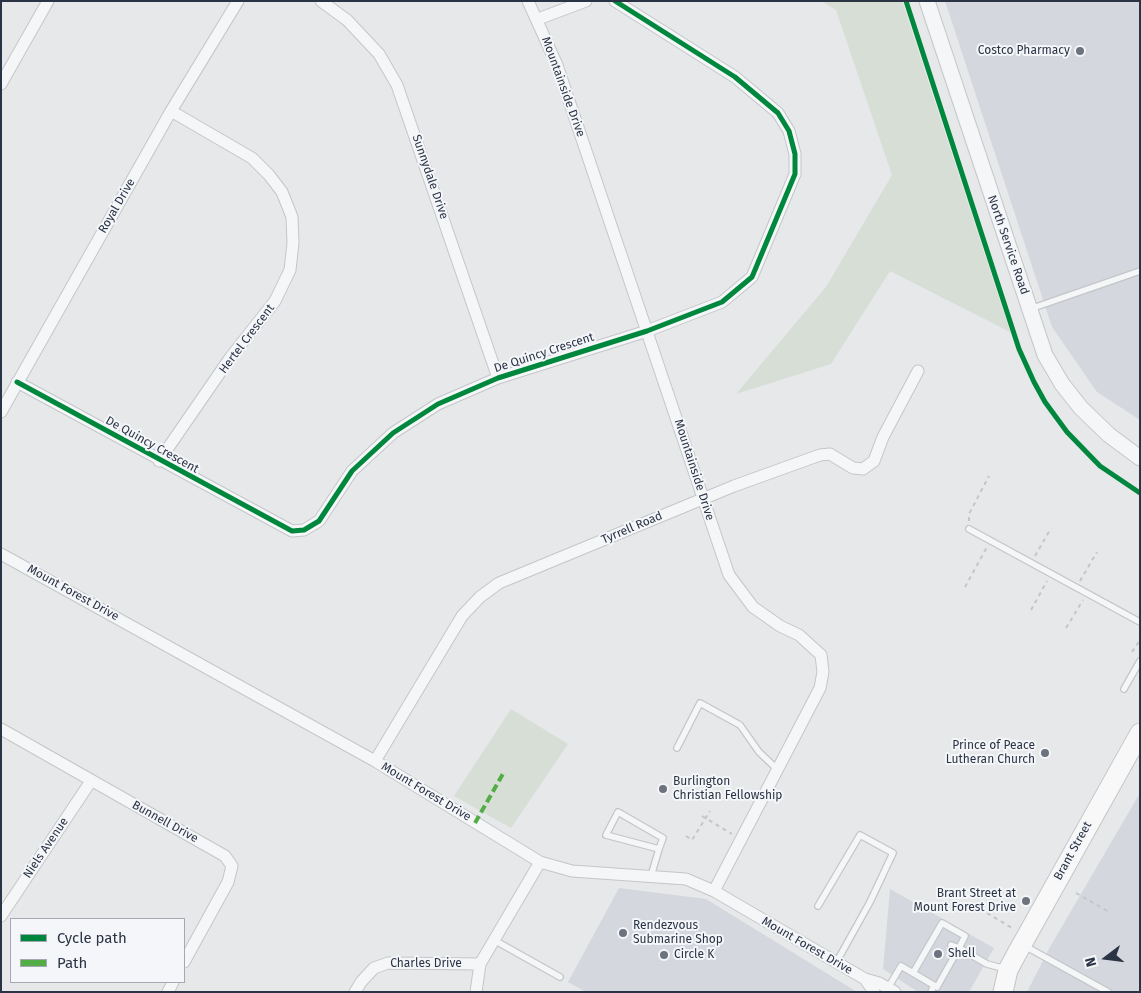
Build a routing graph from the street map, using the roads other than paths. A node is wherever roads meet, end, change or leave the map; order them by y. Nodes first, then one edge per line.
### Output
1 (48, 1) edge
2 (238, 1) edge
3 (321, 1) edge
4 (528, 1) edge
5 (586, 1) edge
6 (615, 1) edge
7 (927, 1) edge
8 (538, 19) junction
9 (1, 84) edge
10 (171, 111) junction
11 (1140, 272) edge
12 (1030, 309) junction
13 (647, 331) junction
14 (918, 371) dead end
15 (498, 378) junction
16 (17, 382) junction
17 (1, 412) edge
18 (1140, 458) edge
19 (159, 461) junction
20 (704, 498) junction
21 (969, 529) road end
22 (1, 554) edge
23 (1140, 622) edge
24 (1140, 660) edge
25 (1124, 688) dead end
26 (1, 729) edge
27 (1140, 733) edge
28 (677, 748) dead end
29 (375, 761) junction
30 (778, 770) junction
31 (91, 781) junction
32 (659, 849) junction
33 (540, 862) junction
34 (650, 876) junction
35 (714, 891) junction
36 (818, 906) dead end
37 (1, 916) edge
38 (1017, 936) junction
39 (492, 939) junction
40 (951, 944) dead end
41 (959, 948) junction
42 (944, 957) dead end
43 (185, 960) edge
44 (952, 961) junction
45 (836, 963) junction
46 (480, 964) junction
47 (939, 966) dead end
48 (946, 970) junction
49 (1008, 970) junction
50 (913, 973) junction
51 (560, 977) dead end
52 (865, 979) junction
53 (934, 985) junction
54 (892, 990) edge
55 (872, 991) edge
56 (355, 992) edge
57 (476, 992) edge
58 (931, 992) edge
59 (989, 992) edge
60 (1003, 992) edge
61 (1108, 992) edge

1 - 9 street
2 - 10 street, Royal Drive
3 - 15 street, Sunnydale Drive
4 - 8 street, Mountainside Drive
5 - 8 street
6 - 13 street, De Quincy Crescent
7 - 12 street, North Service Road
8 - 13 street, Mountainside Drive
10 - 16 street, Royal Drive
10 - 19 street, Hertel Crescent
11 - 12 lane
12 - 18 street, North Service Road
13 - 15 street, De Quincy Crescent
13 - 20 street, Mountainside Drive
14 - 20 street, Tyrrell Road
15 - 19 street, De Quincy Crescent
16 - 17 street, Royal Drive
16 - 19 street, De Quincy Crescent
20 - 29 street, Tyrrell Road
20 - 30 street, Mountainside Drive
21 - 23 lane
22 - 29 street, Mount Forest Drive
24 - 25 lane
26 - 31 street, Bunnell Drive
27 - 38 main road, Brant Street
28 - 30 lane
29 - 33 street, Mount Forest Drive
30 - 35 street, Mountainside Drive
31 - 37 street, Niels Avenue
31 - 43 street, Bunnell Drive
32 - 32 lane
32 - 34 lane
33 - 34 street, Mount Forest Drive
33 - 39 street
34 - 35 street, Mount Forest Drive
35 - 45 street, Mount Forest Drive
36 - 45 lane
38 - 49 main road, Brant Street
38 - 61 lane
39 - 46 street
39 - 51 lane
40 - 41 lane
41 - 44 lane
41 - 49 lane
41 - 50 lane
42 - 44 lane
44 - 48 lane
45 - 52 street, Mount Forest Drive
46 - 56 street, Charles Drive
46 - 57 street
47 - 48 lane
48 - 53 lane
49 - 59 main road, Brant Street
49 - 60 main road, Brant Street
50 - 53 lane
50 - 54 lane
52 - 54 street, Mount Forest Drive
52 - 55 street, Mount Forest Drive
53 - 58 lane

